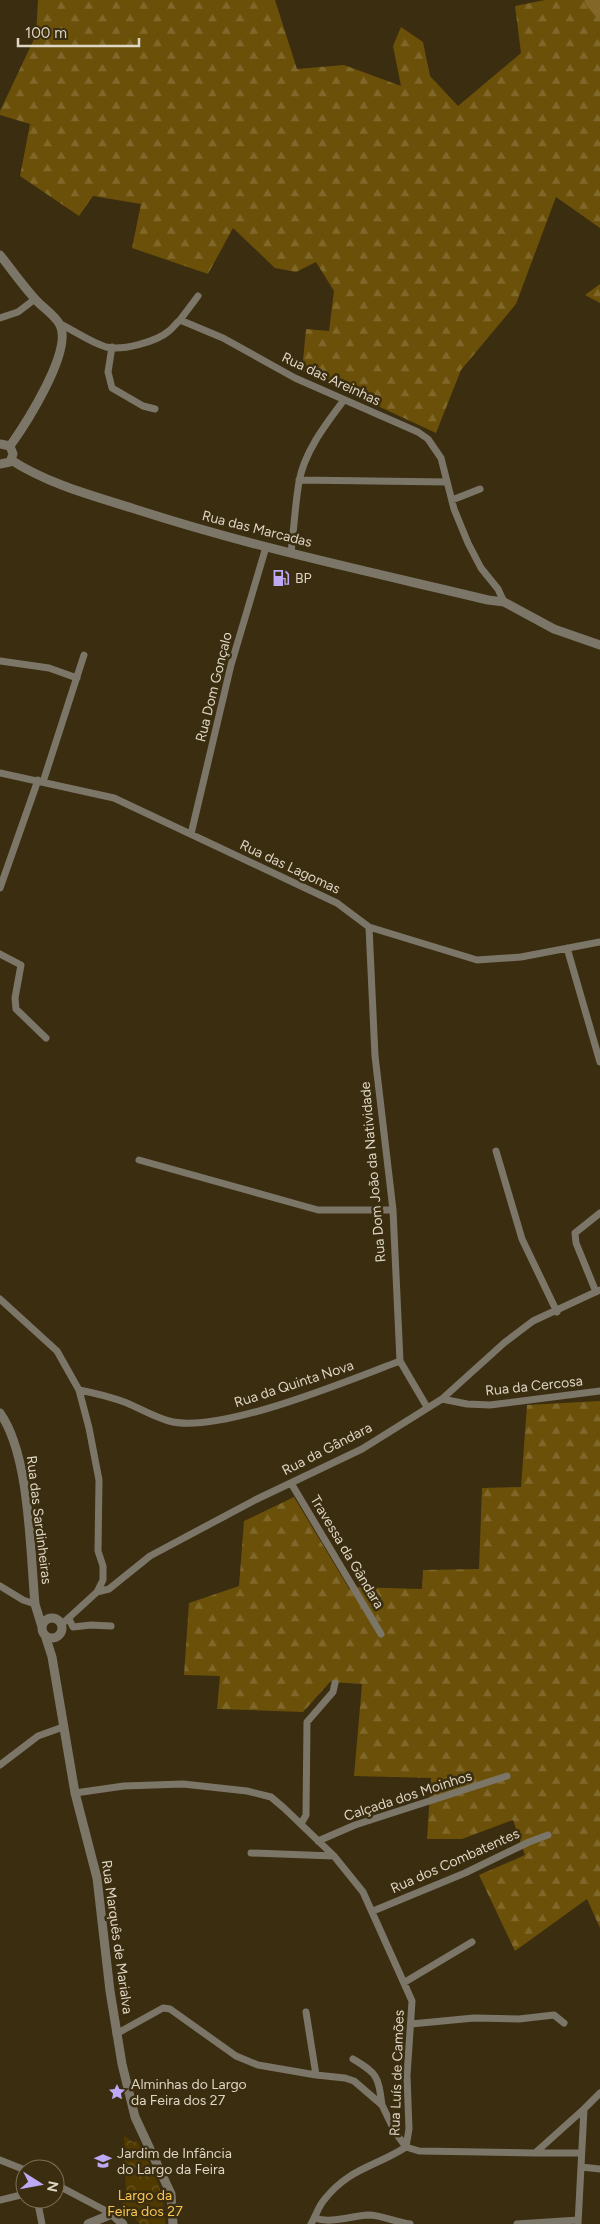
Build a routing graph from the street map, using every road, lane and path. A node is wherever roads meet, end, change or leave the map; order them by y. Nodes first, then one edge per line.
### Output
1 (0, 255) edge
2 (198, 296) dead end
3 (35, 299) junction
4 (0, 318) edge
5 (180, 320) junction
6 (60, 324) junction
7 (112, 347) junction
8 (344, 400) junction
9 (155, 409) dead end
10 (0, 444) edge
11 (10, 446) junction
12 (11, 460) junction
13 (0, 464) edge
14 (299, 480) junction
15 (447, 482) junction
16 (480, 489) dead end
17 (452, 500) junction
18 (266, 547) junction
19 (291, 552) junction
20 (504, 602) junction
21 (600, 645) edge
22 (84, 655) dead end
23 (0, 661) edge
24 (76, 678) junction
25 (0, 773) edge
26 (40, 781) junction
27 (191, 834) junction
28 (0, 888) edge
29 (369, 927) junction
30 (600, 942) edge
31 (568, 948) junction
32 (0, 954) edge
33 (46, 1038) dead end
34 (600, 1062) edge
35 (496, 1151) dead end
36 (139, 1160) dead end
37 (392, 1210) junction
38 (600, 1213) edge
39 (598, 1291) edge
40 (0, 1299) edge
41 (557, 1312) junction
42 (400, 1361) junction
43 (79, 1390) junction
44 (600, 1391) edge
45 (442, 1399) junction
46 (427, 1407) junction
47 (0, 1413) edge
48 (291, 1483) junction
49 (0, 1586) edge
50 (97, 1592) junction
51 (35, 1604) junction
52 (52, 1617) junction
53 (65, 1621) junction
54 (111, 1626) dead end
55 (43, 1631) junction
56 (381, 1634) dead end
57 (57, 1637) junction
58 (52, 1658) junction
59 (335, 1684) dead end
60 (63, 1726) junction
61 (0, 1765) edge
62 (507, 1776) dead end
63 (75, 1794) junction
64 (301, 1824) junction
65 (548, 1835) dead end
66 (318, 1841) junction
67 (251, 1854) dead end
68 (334, 1856) junction
69 (374, 1911) junction
70 (472, 1942) dead end
71 (405, 1982) junction
72 (306, 2012) dead end
73 (564, 2023) dead end
74 (411, 2024) junction
75 (116, 2034) junction
76 (353, 2059) dead end
77 (316, 2075) junction
78 (600, 2093) edge
79 (382, 2105) junction
80 (584, 2109) junction
81 (406, 2147) junction
82 (535, 2153) junction
83 (581, 2153) junction
84 (0, 2160) edge
85 (15, 2166) edge
86 (581, 2167) junction
87 (600, 2169) edge
88 (65, 2189) edge
89 (15, 2196) edge
90 (0, 2200) edge
91 (39, 2209) edge
92 (112, 2214) junction
93 (313, 2221) edge
94 (578, 2222) edge
95 (42, 2224) edge
96 (88, 2224) edge
97 (123, 2224) edge
98 (174, 2224) edge
99 (410, 2224) edge
100 (517, 2224) edge

1 - 3 street
2 - 5 street
3 - 4 street
3 - 6 street
5 - 7 street
5 - 8 street, Rua das Areinhas
6 - 7 street
6 - 11 street
7 - 9 street
8 - 14 street
8 - 15 street, Rua das Areinhas
10 - 11 street
11 - 12 street
12 - 13 street
12 - 18 street, Rua das Marcadas
14 - 15 street
14 - 19 street
15 - 17 street, Rua das Areinhas
16 - 17 street
17 - 20 street, Rua das Areinhas
18 - 19 street, Rua das Marcadas
18 - 27 street, Rua Dom Gonçalo
19 - 20 street, Rua das Marcadas
20 - 21 street, Rua das Marcadas
22 - 24 street
23 - 24 street
24 - 26 street
25 - 26 street, Rua das Lagomas
26 - 27 street, Rua das Lagomas
26 - 28 street
27 - 29 street, Rua das Lagomas
29 - 31 street, Rua das Lagomas
29 - 37 street, Rua Dom João da Natividade
30 - 31 street, Rua das Lagomas
31 - 34 street
32 - 33 street
35 - 41 street
36 - 37 street
37 - 42 street, Rua Dom João da Natividade
38 - 39 street
39 - 41 street, Rua da Gândara
40 - 43 street
41 - 45 street, Rua da Gândara
42 - 43 street, Rua da Quinta Nova
42 - 46 street, Rua Dom João da Natividade
43 - 50 street
44 - 45 street, Rua da Cercosa
45 - 46 street, Rua da Gândara
46 - 48 street, Rua da Gândara
47 - 51 street, Rua das Sardinheiras
48 - 50 street, Rua da Gândara
48 - 56 street, Travessa da Gândara
49 - 51 street
50 - 53 street, Rua da Gândara
51 - 52 street
51 - 55 street, Rua das Sardinheiras
52 - 53 street
52 - 55 street
53 - 54 street
53 - 57 street
55 - 57 street
55 - 58 street, Rua das Sardinheiras
57 - 58 street
58 - 60 street
59 - 64 street
60 - 61 street
60 - 63 street, Rua Marquês de Marialva
62 - 66 street, Calçada dos Moinhos
63 - 64 street, Rua Luís de Camões
63 - 75 street, Rua Marquês de Marialva
64 - 66 street, Rua Luís de Camões
65 - 69 street, Rua dos Combatentes
66 - 68 street, Rua Luís de Camões
67 - 68 street
68 - 69 street, Rua Luís de Camões
69 - 71 street, Rua Luís de Camões
70 - 71 street
71 - 74 street, Rua Luís de Camões
72 - 77 street
73 - 74 street
74 - 81 street, Rua Luís de Camões
75 - 77 street
75 - 98 street, Rua Marquês de Marialva
76 - 79 street
77 - 79 street
78 - 80 street
79 - 81 street
80 - 82 street
80 - 83 street
81 - 82 street
81 - 93 street
82 - 83 street
83 - 86 street
84 - 85 street
86 - 87 street
86 - 94 street
88 - 92 street
89 - 90 street
91 - 95 street
92 - 96 street
92 - 97 street
93 - 99 street
94 - 100 street

